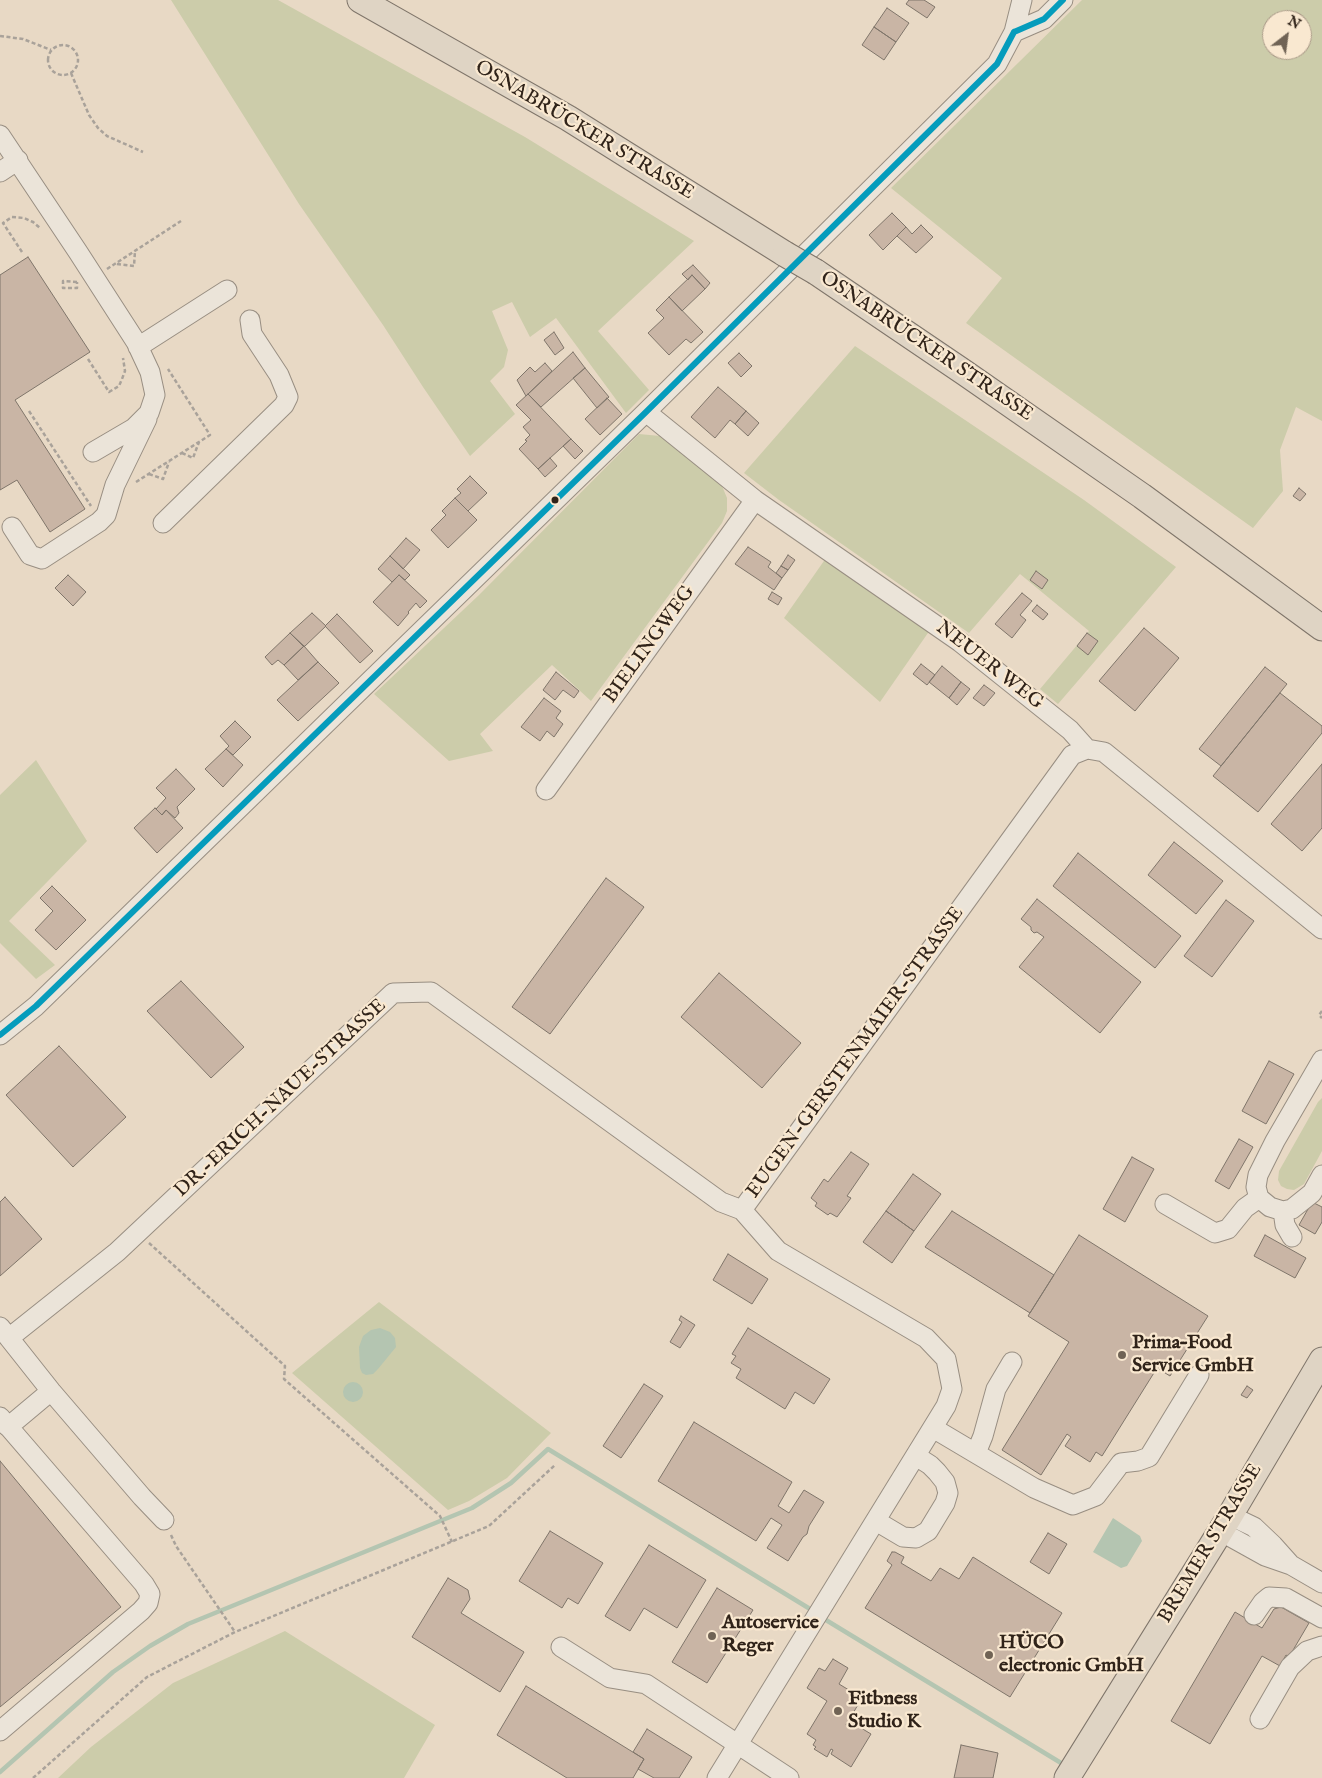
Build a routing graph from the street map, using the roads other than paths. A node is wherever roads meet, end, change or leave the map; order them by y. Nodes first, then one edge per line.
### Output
1 (360, 0) edge
2 (1022, 0) edge
3 (1063, 0) edge
4 (1014, 32) junction
5 (1, 134) edge
6 (18, 160) junction
7 (0, 172) edge
8 (227, 290) dead end
9 (250, 320) dead end
10 (136, 346) junction
11 (646, 412) junction
12 (149, 413) junction
13 (93, 452) dead end
14 (755, 500) junction
15 (163, 523) dead end
16 (12, 527) dead end
17 (1322, 628) edge
18 (1087, 749) junction
19 (546, 790) dead end
20 (1322, 929) edge
21 (0, 1035) edge
22 (1321, 1063) edge
23 (1322, 1175) edge
24 (1259, 1198) junction
25 (1165, 1204) dead end
26 (742, 1210) junction
27 (1283, 1211) junction
28 (1292, 1237) dead end
29 (5, 1333) edge
30 (1322, 1360) edge
31 (1012, 1362) dead end
32 (1198, 1375) dead end
33 (51, 1391) junction
34 (4, 1422) edge
35 (933, 1428) junction
36 (976, 1453) junction
37 (916, 1456) junction
38 (164, 1520) road end
39 (876, 1521) junction
40 (1225, 1523) junction
41 (1322, 1582) edge
42 (1254, 1615) dead end
43 (1322, 1618) edge
44 (1322, 1646) edge
45 (561, 1647) dead end
46 (1260, 1719) dead end
47 (0, 1731) edge
48 (737, 1743) junction
49 (1071, 1772) edge
50 (716, 1778) edge
51 (789, 1778) edge

1 - 17 main road, OSNABRÜCKER STRASSE, bridge
2 - 4 street
3 - 4 street
4 - 11 street
5 - 6 street
6 - 7 street
6 - 10 street
8 - 10 street
9 - 15 street
10 - 12 street
11 - 14 street, NEUER WEG
11 - 21 street
12 - 13 street
12 - 16 street
14 - 18 street, NEUER WEG
14 - 19 street, BIELINGWEG
18 - 20 street, NEUER WEG
18 - 26 street, EUGEN-GERSTENMAIER-STRASSE
22 - 24 street
23 - 27 street
24 - 25 street
24 - 27 street
26 - 29 street, DR.-ERICH-NAUE-STRASSE
26 - 35 street, EUGEN-GERSTENMAIER-STRASSE
27 - 28 street
29 - 33 street, DR.-ERICH-NAUE-STRASSE
30 - 40 main road, BREMER STRASSE
31 - 36 street
32 - 36 street
33 - 34 street
33 - 38 street, DR.-ERICH-NAUE-STRASSE
34 - 47 street
35 - 36 street
35 - 37 street, EUGEN-GERSTENMAIER-STRASSE
37 - 39 street, EUGEN-GERSTENMAIER-STRASSE
37 - 39 street
39 - 48 street, EUGEN-GERSTENMAIER-STRASSE
40 - 41 street
40 - 49 main road, BREMER STRASSE
42 - 43 street
44 - 46 street
45 - 48 street
48 - 50 street, EUGEN-GERSTENMAIER-STRASSE
48 - 51 street

